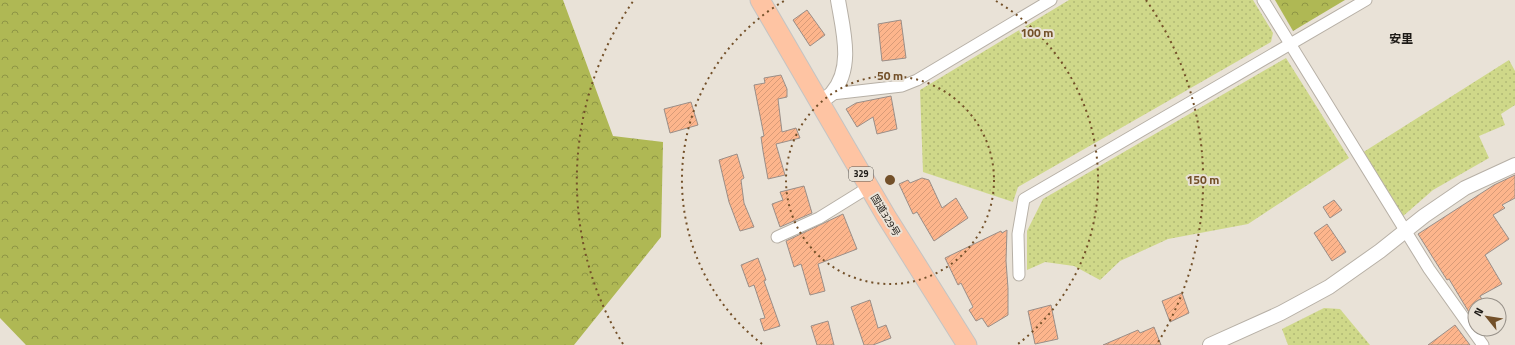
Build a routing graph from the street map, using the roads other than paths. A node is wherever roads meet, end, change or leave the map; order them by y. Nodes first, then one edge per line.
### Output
1 (760, 0) edge
2 (838, 0) edge
3 (1051, 0) edge
4 (1264, 0) edge
5 (1366, 0) edge
6 (1291, 44) junction
7 (826, 98) junction
8 (1515, 165) edge
9 (869, 187) junction
10 (1406, 231) junction
11 (777, 237) dead end
12 (1019, 275) dead end
13 (967, 345) edge
14 (1210, 345) edge
15 (1483, 345) edge

1 - 7 highway, 国道329号 / 329
2 - 7 street
3 - 7 street
4 - 6 street
5 - 6 street
6 - 10 street
6 - 12 street
7 - 9 highway, 国道329号 / 329
8 - 10 street
9 - 11 street
9 - 13 highway, 国道329号 / 329
10 - 14 street
10 - 15 street

